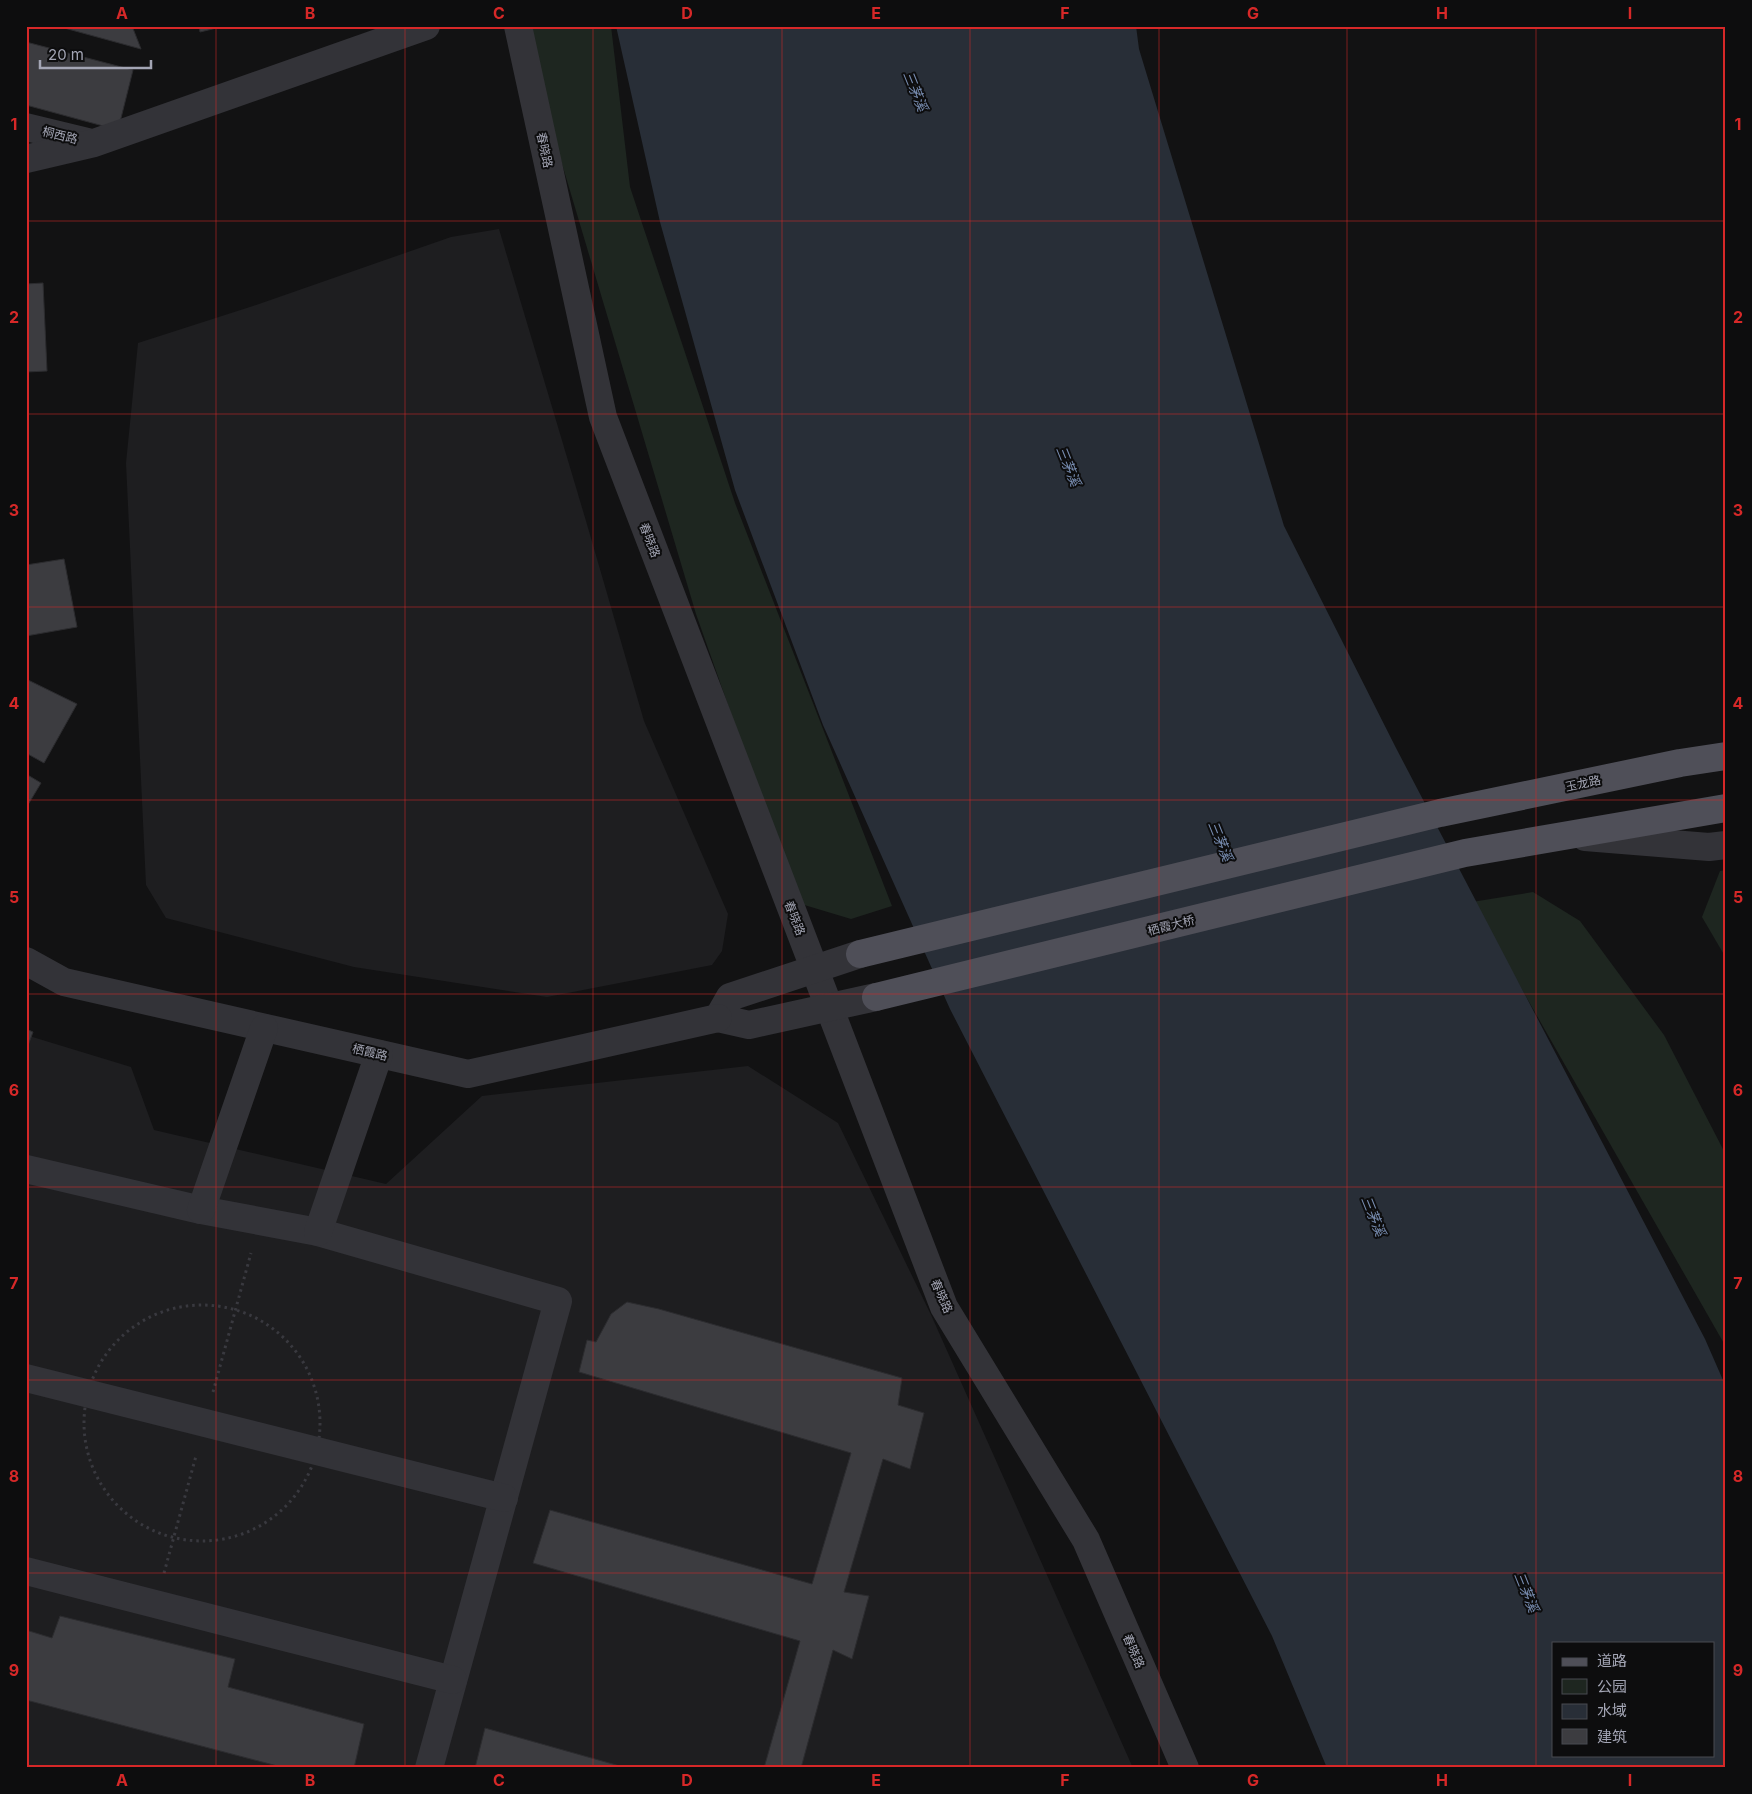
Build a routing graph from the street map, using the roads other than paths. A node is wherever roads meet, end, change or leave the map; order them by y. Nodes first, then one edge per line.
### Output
1 (426, 26) edge
2 (518, 26) edge
3 (26, 127) edge
4 (94, 143) junction
5 (26, 159) edge
6 (1726, 756) edge
7 (1726, 808) edge
8 (1571, 835) junction
9 (1726, 845) edge
10 (860, 954) joint
11 (26, 961) edge
12 (815, 970) junction
13 (876, 997) joint
14 (830, 1008) junction
15 (718, 1018) junction
16 (264, 1028) junction
17 (379, 1054) junction
18 (26, 1169) edge
19 (201, 1210) junction
20 (318, 1232) junction
21 (26, 1378) edge
22 (504, 1498) junction
23 (26, 1571) edge
24 (453, 1680) junction
25 (429, 1768) edge
26 (1184, 1768) edge

1 - 4 street
2 - 12 street, 春晓路
3 - 4 street, 桐西路
4 - 5 street
6 - 10 main road, 玉龙路
7 - 8 main road
8 - 9 street
8 - 13 main road, 栖霞大桥
10 - 12 street
11 - 16 street, 栖霞路
12 - 14 street, 春晓路
12 - 15 street
13 - 14 street
14 - 15 street
14 - 26 street, 春晓路
15 - 17 street, 栖霞路
16 - 17 street, 栖霞路
16 - 19 street
17 - 20 street
18 - 19 street
19 - 20 street
20 - 22 street
21 - 22 street
22 - 24 street
23 - 24 street
24 - 25 street

